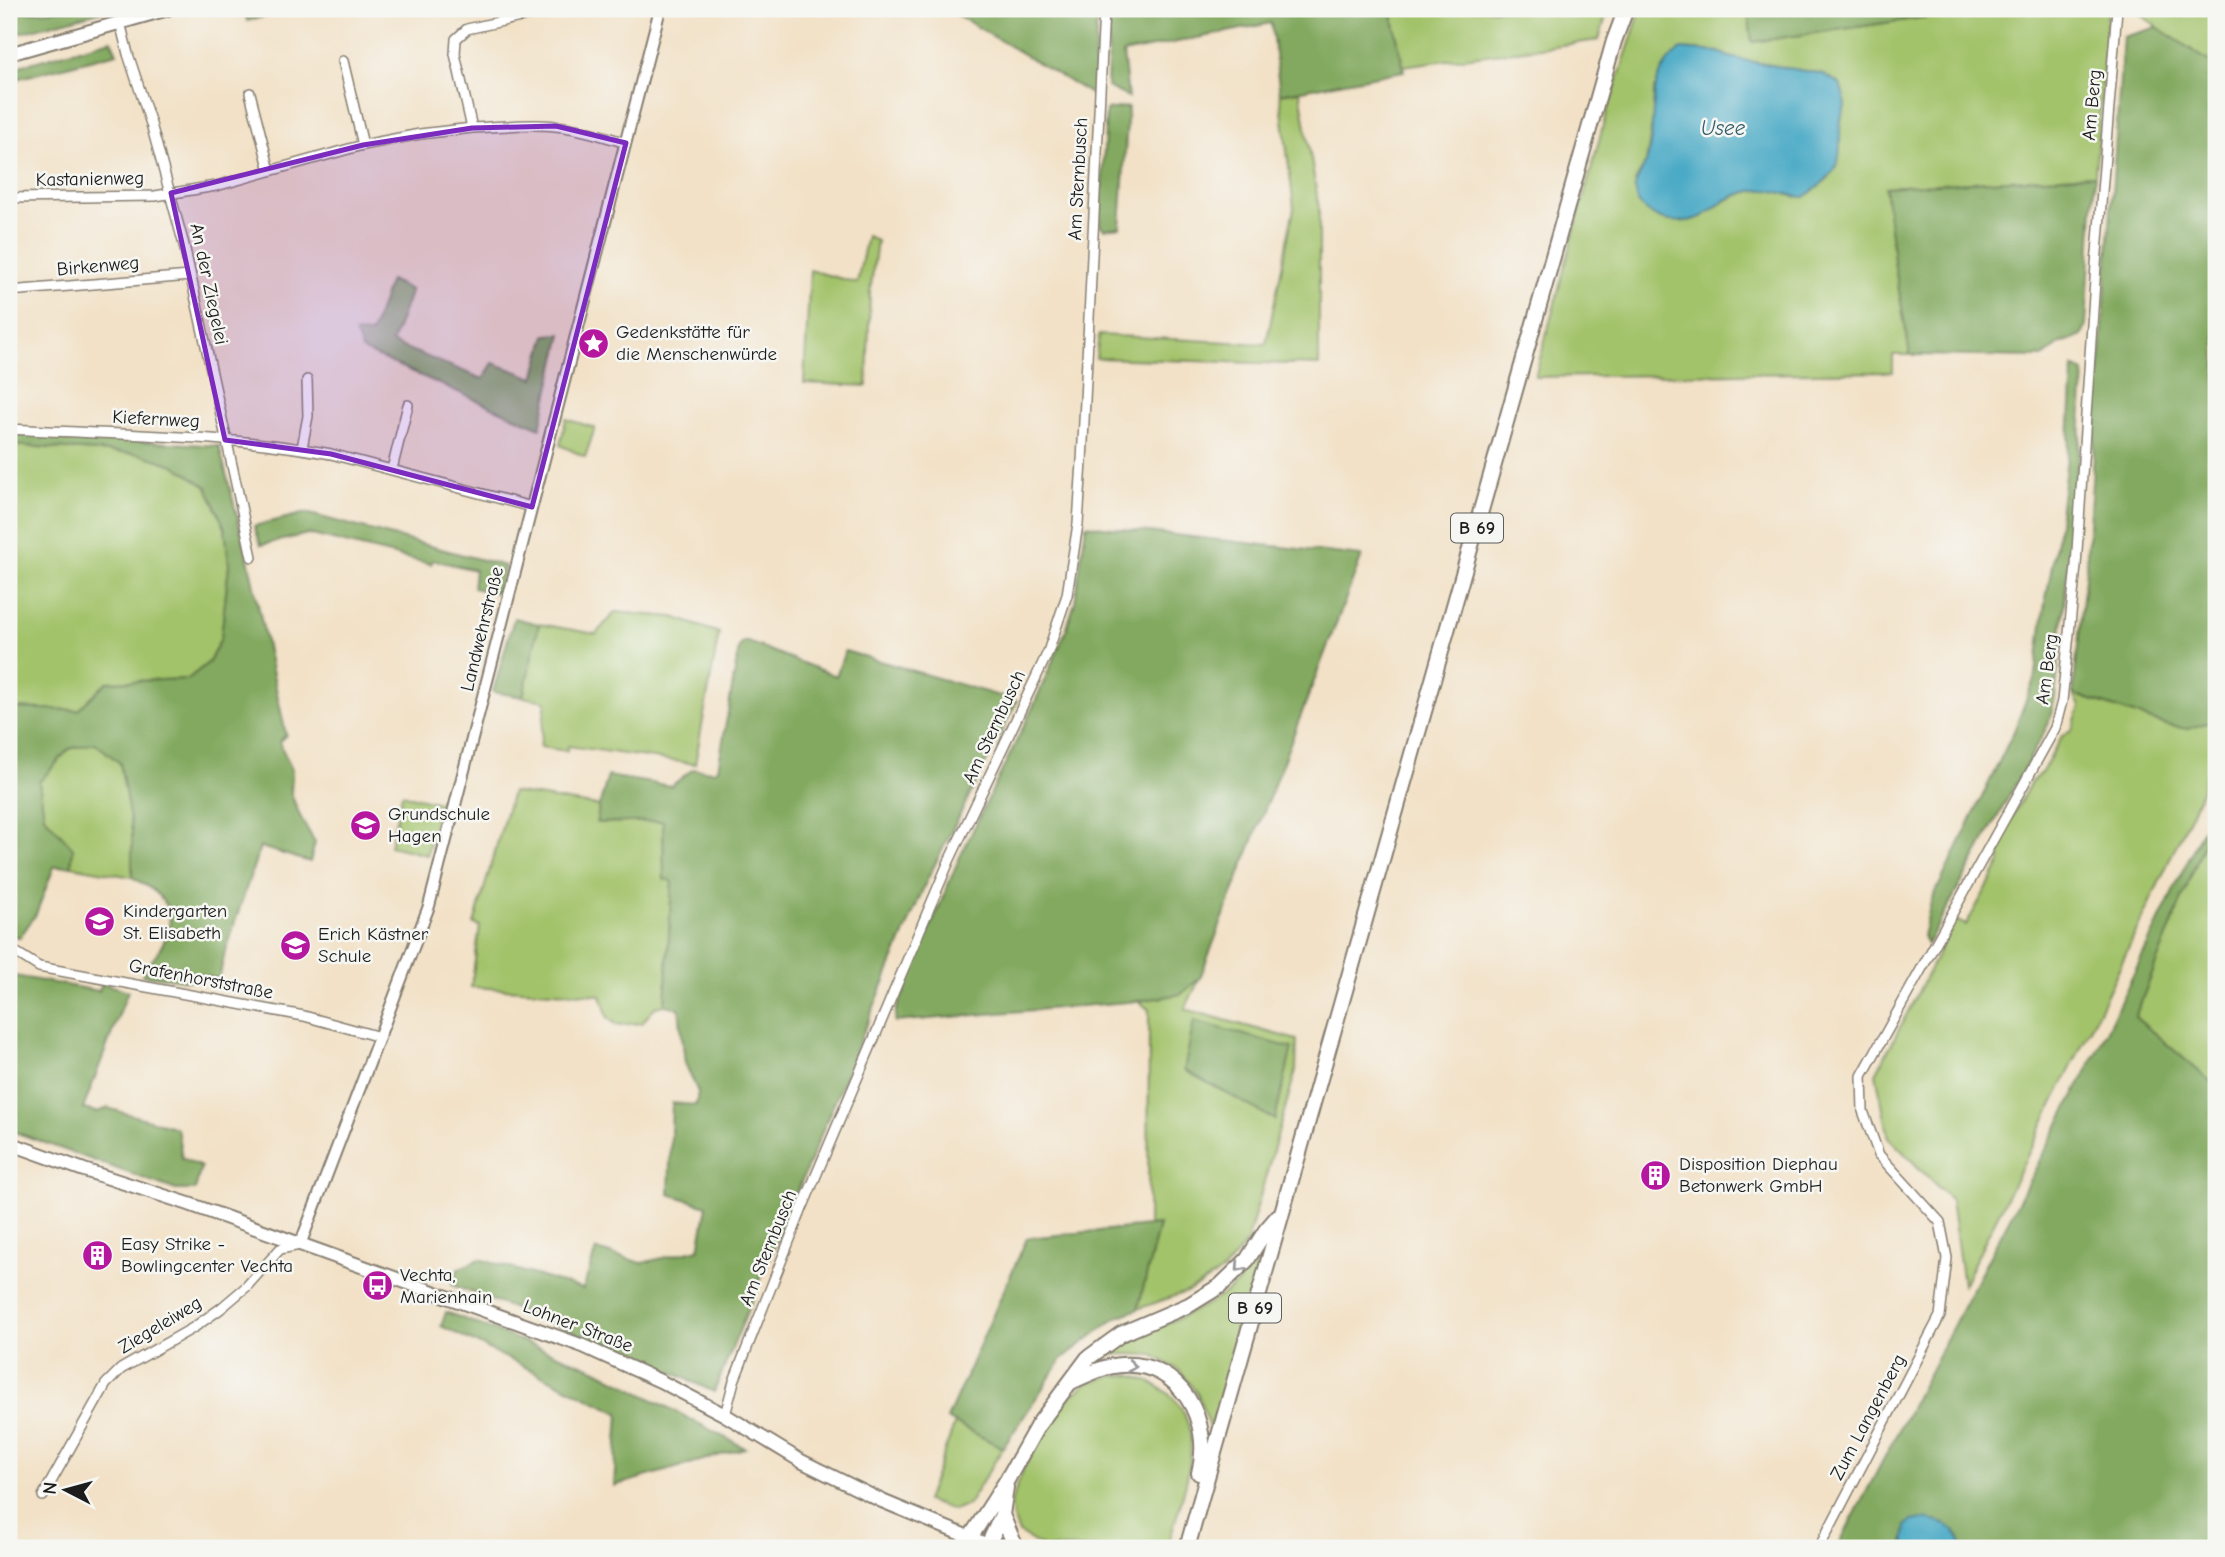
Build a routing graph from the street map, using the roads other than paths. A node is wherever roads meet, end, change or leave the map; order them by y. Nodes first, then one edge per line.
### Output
1 (168, 9) edge
2 (556, 9) edge
3 (660, 9) edge
4 (1104, 9) edge
5 (1626, 9) edge
6 (2117, 9) edge
7 (120, 22) junction
8 (9, 54) edge
9 (343, 61) dead end
10 (250, 93) dead end
11 (472, 128) junction
12 (626, 143) junction
13 (362, 145) junction
14 (270, 171) junction
15 (171, 193) junction
16 (9, 198) edge
17 (190, 275) junction
18 (9, 291) edge
19 (307, 380) dead end
20 (408, 405) dead end
21 (9, 429) edge
22 (225, 440) junction
23 (302, 448) junction
24 (392, 469) junction
25 (532, 507) junction
26 (252, 556) dead end
27 (17, 953) dead end
28 (380, 1037) junction
29 (9, 1143) edge
30 (1282, 1213) junction
31 (300, 1245) junction
32 (1943, 1300) joint
33 (1068, 1384) junction
34 (724, 1415) junction
35 (1007, 1480) junction
36 (43, 1496) dead end
37 (1002, 1515) junction
38 (1192, 1529) junction
39 (970, 1538) junction
40 (992, 1547) edge
41 (1016, 1548) edge
42 (1187, 1548) edge
43 (1819, 1548) edge

1 - 7 main road
2 - 11 street
3 - 12 street, Landwehrstraße
4 - 34 street, Am Sternbusch
5 - 30 main road, B 69
6 - 32 street, Am Berg
7 - 8 main road
7 - 15 street, An der Ziegelei
9 - 13 street
10 - 14 street
11 - 12 street, Kastanienweg
11 - 13 street, Kastanienweg
12 - 25 street, Landwehrstraße
13 - 14 street, Kastanienweg
14 - 15 street, Kastanienweg
15 - 16 street, Kastanienweg
15 - 17 street, An der Ziegelei
17 - 18 street, Birkenweg
17 - 22 street, An der Ziegelei
19 - 23 street
20 - 24 street
21 - 22 street, Kiefernweg
22 - 23 street, Kiefernweg
22 - 26 street, An der Ziegelei
23 - 24 street, Kiefernweg
24 - 25 street, Kiefernweg
25 - 28 street, Landwehrstraße
27 - 28 street, Grafenhorststraße
28 - 31 street, Landwehrstraße
29 - 31 main road, Lohner Straße
30 -> 33 main road
30 - 38 main road, B 69
31 - 34 main road, Lohner Straße
31 - 36 street, Ziegeleiweg
32 - 43 street, Zum Langenberg
33 - 35 main road
33 -> 38 main road
34 - 39 main road, Lohner Straße
35 - 37 main road
35 - 39 main road
37 - 40 main road
37 - 41 main road
38 - 42 main road, B 69
39 - 40 main road, Lohner Straße

